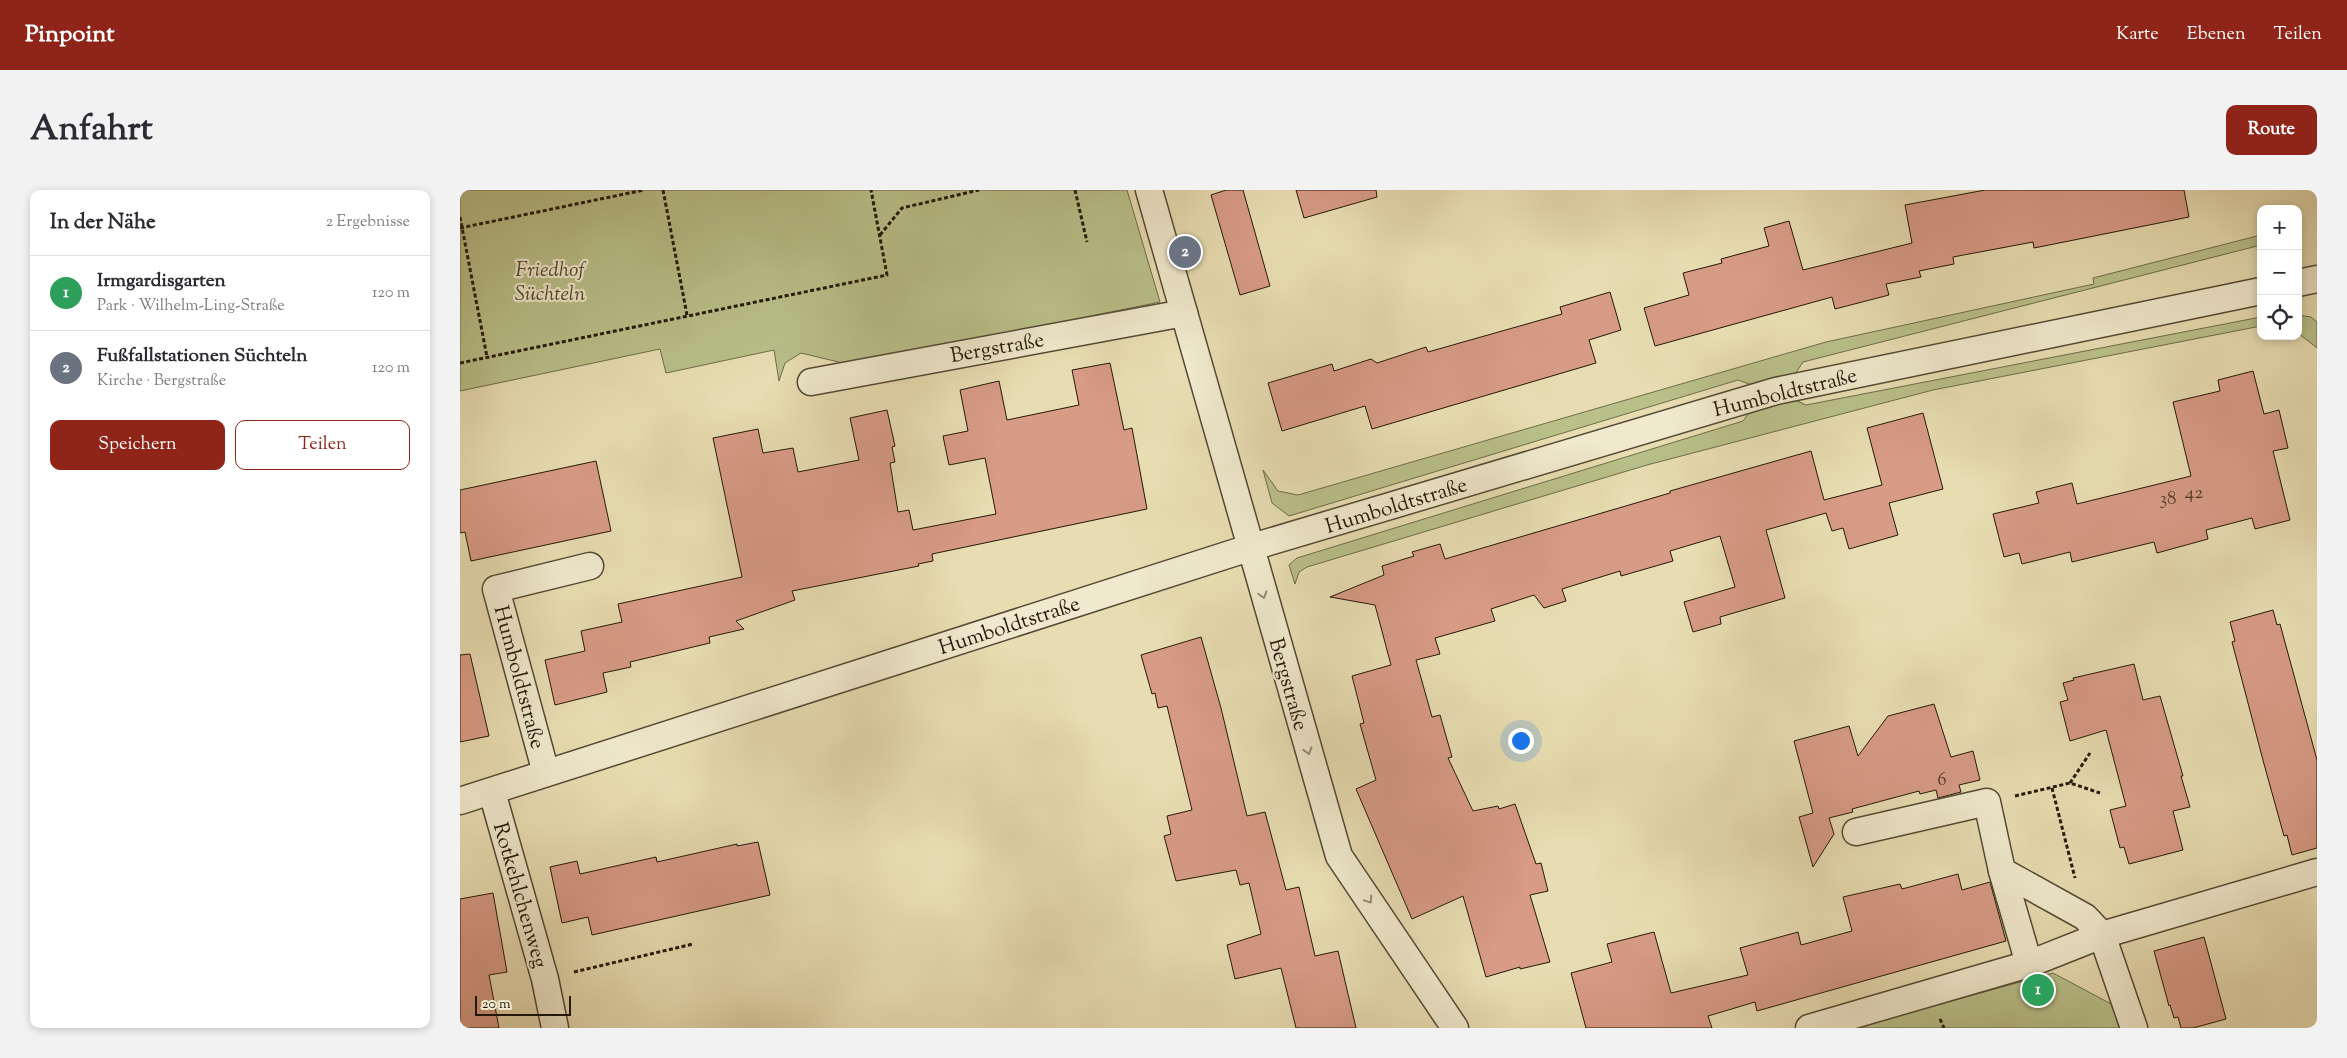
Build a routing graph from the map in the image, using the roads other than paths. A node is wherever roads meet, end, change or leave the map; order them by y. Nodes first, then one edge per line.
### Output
1 (1149, 190) edge
2 (2317, 279) edge
3 (2302, 282) edge
4 (2257, 292) edge
5 (1184, 313) junction
6 (810, 382) dead end
7 (1249, 548) junction
8 (590, 566) dead end
9 (546, 773) junction
10 (492, 792) junction
11 (460, 801) edge
12 (1856, 832) dead end
13 (2002, 871) junction
14 (2317, 872) edge
15 (2093, 926) junction
16 (2029, 964) junction
17 (555, 1028) edge
18 (1454, 1028) edge
19 (1809, 1028) edge
20 (2134, 1028) edge

1 - 5 street, Bergstraße
2 - 3 street
4 - 7 street, Humboldtstraße
5 - 6 street, Bergstraße
5 - 7 street, Bergstraße
7 - 9 street, Humboldtstraße
7 -> 18 street, Bergstraße
8 - 9 street, Humboldtstraße
9 - 10 street, Humboldtstraße
10 - 11 street, Humboldtstraße
10 - 17 street, Rotkehlchenweg
12 - 13 street
13 - 15 street
13 - 16 street
14 - 15 street
15 - 16 street
15 - 20 street
16 - 19 street

